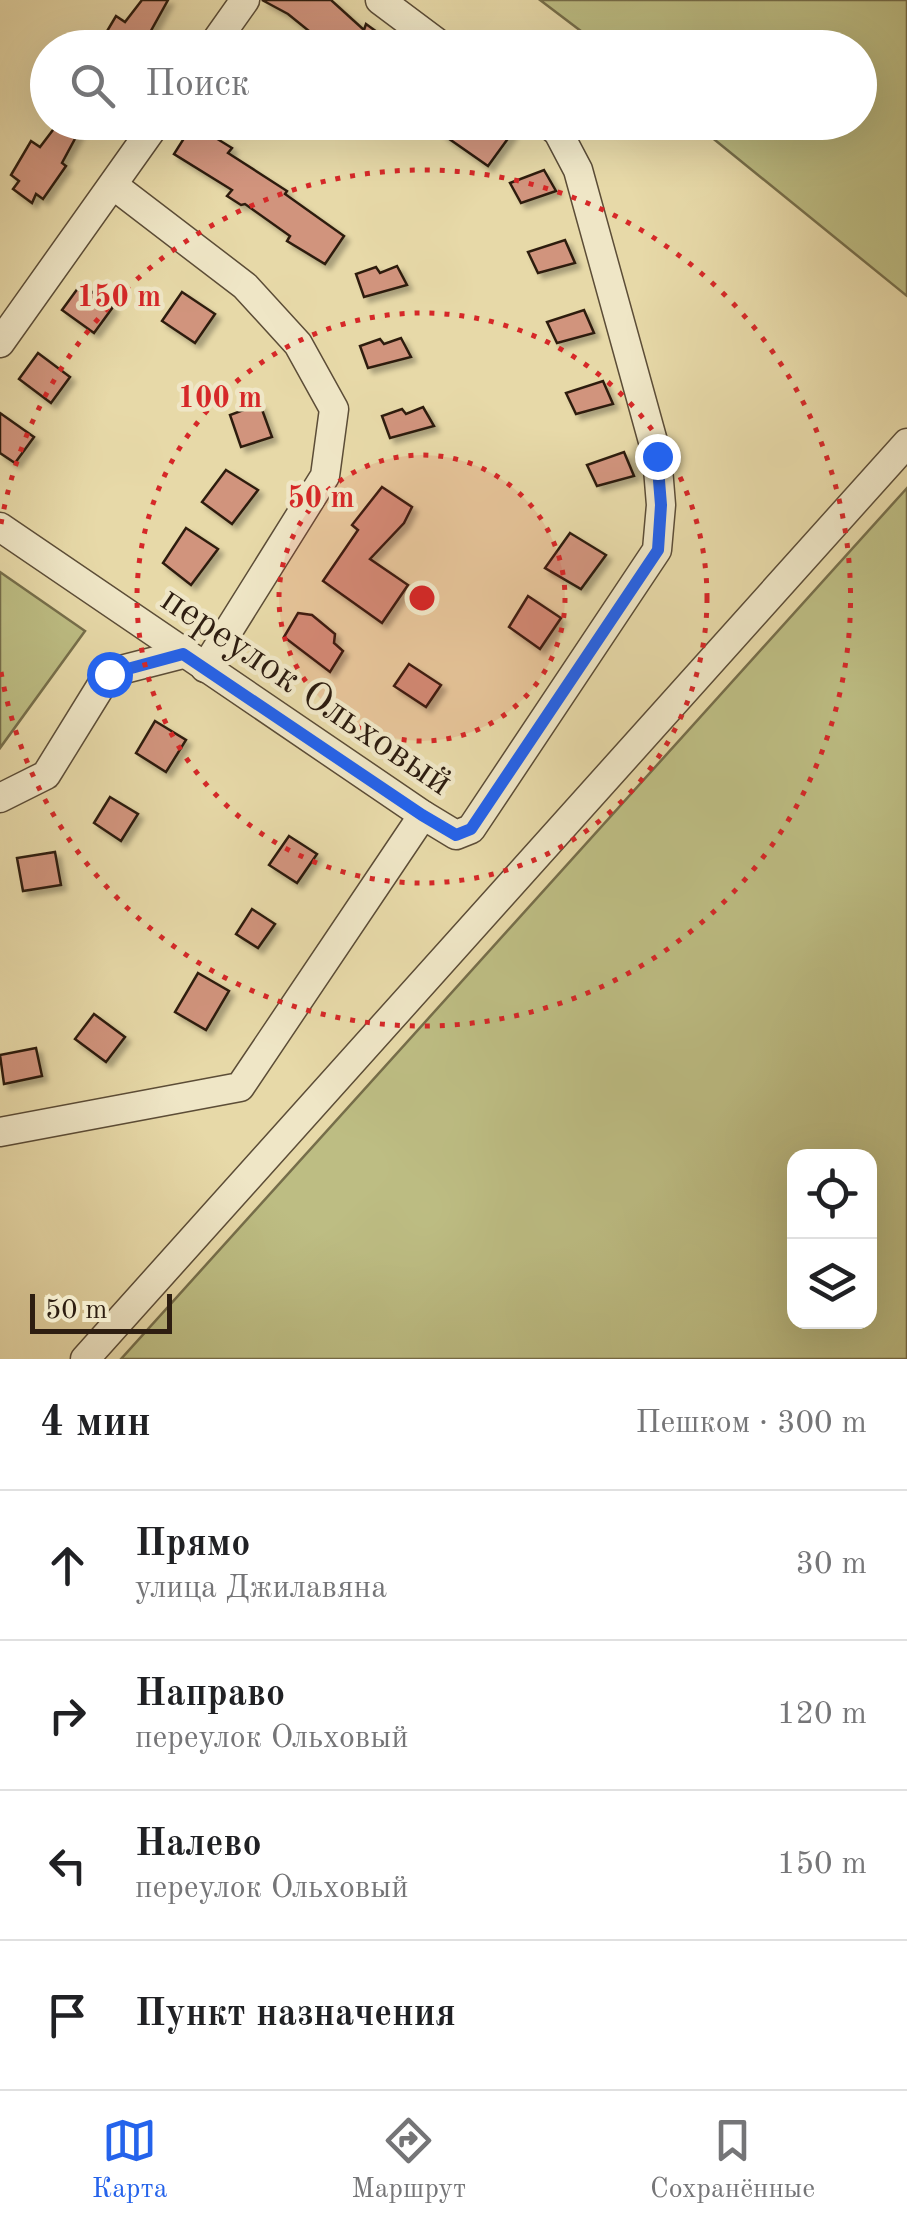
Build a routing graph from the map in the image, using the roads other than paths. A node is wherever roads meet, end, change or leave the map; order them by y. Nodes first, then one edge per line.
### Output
1 (245, 0) edge
2 (380, 0) edge
3 (224, 30) edge
4 (420, 30) edge
5 (144, 140) edge
6 (562, 140) edge
7 (113, 184) junction
8 (0, 342) edge
9 (907, 443) edge
10 (0, 527) edge
11 (194, 661) junction
12 (0, 798) edge
13 (422, 815) junction
14 (0, 1132) edge
15 (84, 1359) edge

1 - 3 street
2 - 4 street
5 - 7 street
6 - 13 street, переулок Ольховый
7 - 8 street
7 - 11 street
9 - 15 street
10 - 11 street, переулок Ольховый
11 - 12 street
11 - 13 street, переулок Ольховый
13 - 14 street

